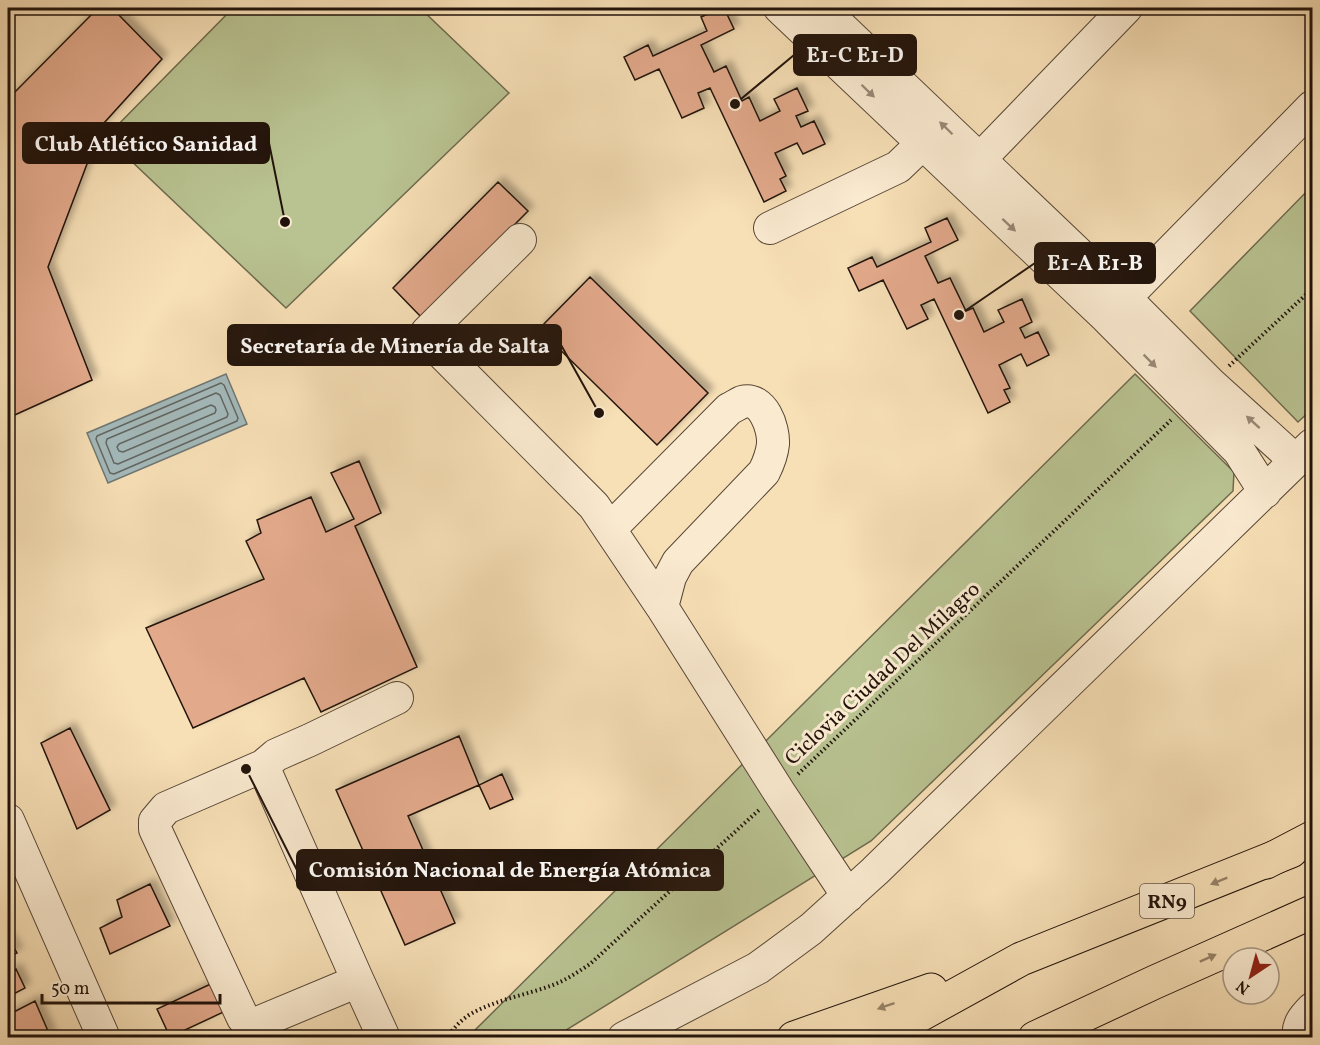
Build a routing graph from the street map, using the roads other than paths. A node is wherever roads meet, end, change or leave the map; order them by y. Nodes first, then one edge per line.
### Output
1 (780, 8) edge
2 (821, 8) edge
3 (1126, 8) edge
4 (1312, 107) edge
5 (923, 143) junction
6 (970, 169) junction
7 (770, 228) dead end
8 (520, 240) dead end
9 (1115, 307) junction
10 (1200, 393) junction
11 (1304, 453) edge
12 (1265, 492) junction
13 (610, 529) junction
14 (662, 607) junction
15 (397, 698) dead end
16 (263, 766) junction
17 (8, 820) edge
18 (1312, 840) edge
19 (848, 896) junction
20 (1312, 912) edge
21 (1021, 959) junction
22 (358, 981) junction
23 (1155, 982) junction
24 (1312, 1009) edge
25 (104, 1038) edge
26 (384, 1038) edge
27 (624, 1038) edge
28 (794, 1038) edge
29 (878, 1038) edge
30 (1035, 1038) edge
31 (1075, 1038) edge
32 (1299, 1038) edge

1 -> 5 street
6 -> 2 street
3 - 6 street
4 - 9 street
5 - 6 street
5 - 7 street
6 - 9 street
8 - 13 street
9 - 10 street
11 -> 10 street
10 - 12 street
11 - 12 street
12 - 19 street
13 - 14 street
13 - 14 street
14 - 19 street
15 - 16 street
16 - 22 street
16 - 22 street
17 - 25 street
18 -> 21 main road, RN9
19 - 27 street
23 -> 20 main road
21 -> 28 main road
21 - 29 main road, RN9
22 - 26 street
23 - 30 main road
23 - 31 main road
24 - 32 street

